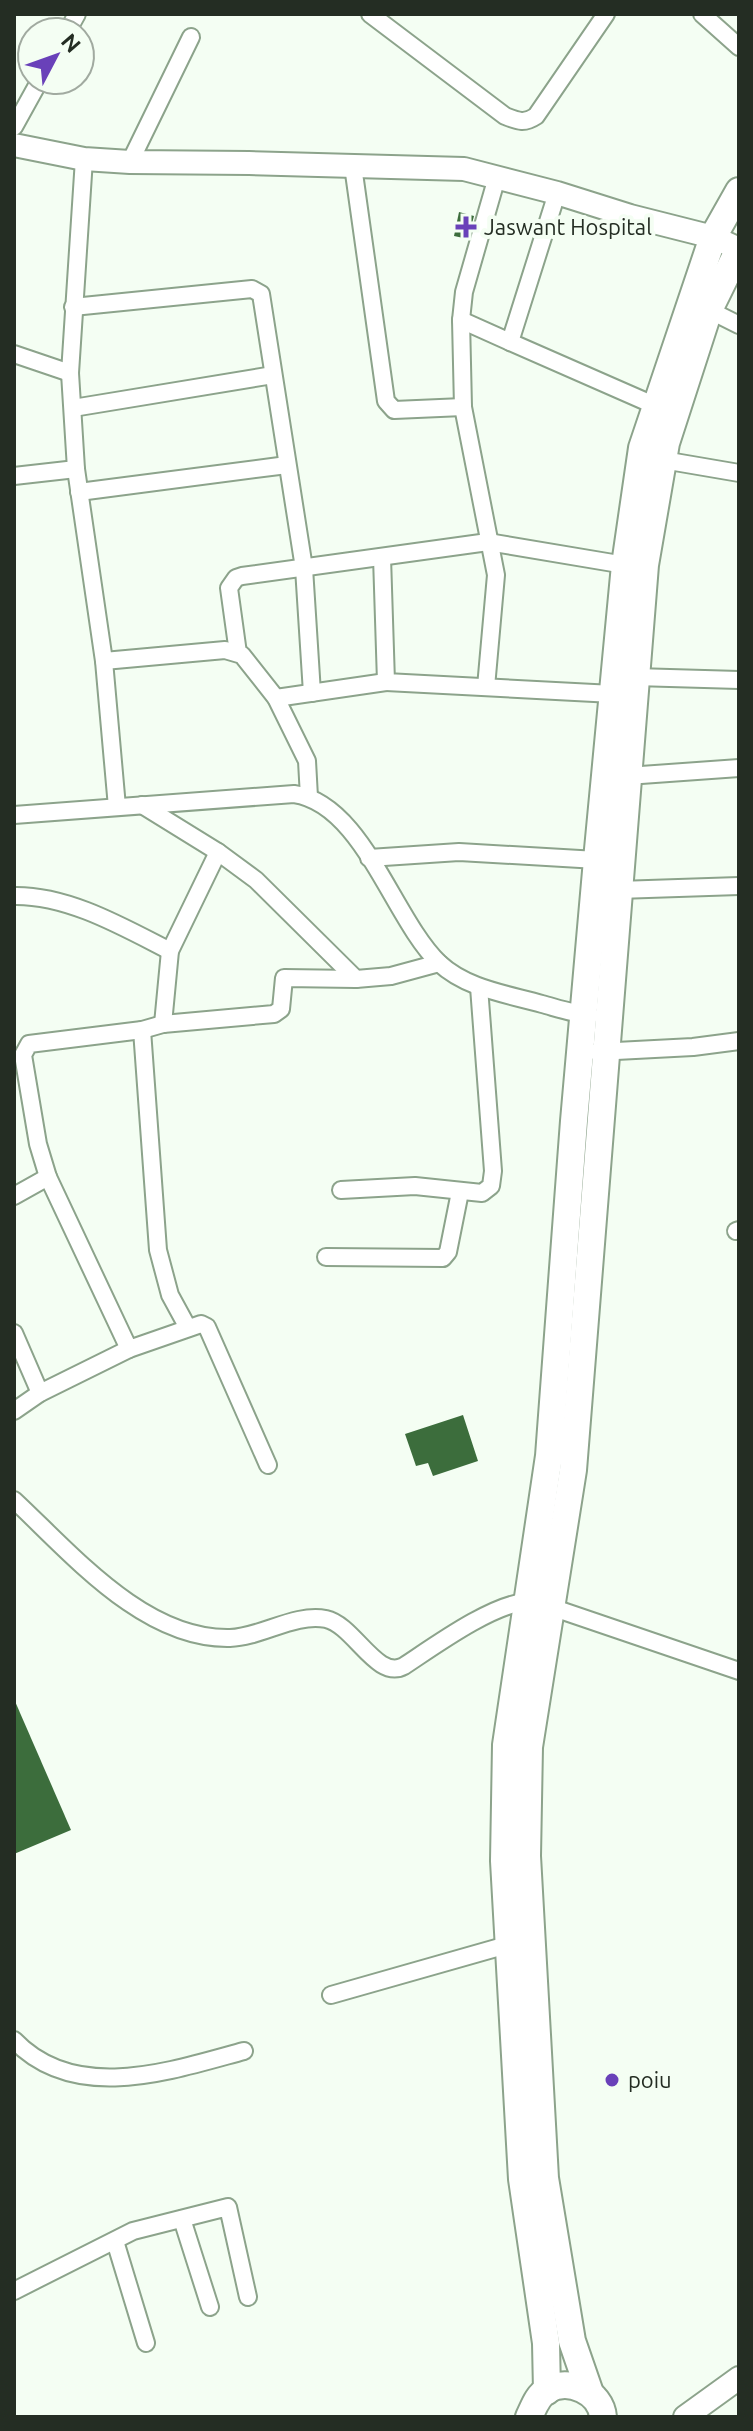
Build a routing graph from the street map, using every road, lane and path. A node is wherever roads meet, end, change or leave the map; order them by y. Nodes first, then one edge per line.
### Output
1 (606, 14) edge
2 (702, 14) edge
3 (382, 17) edge
4 (191, 37) dead end
5 (739, 47) edge
6 (31, 96) edge
7 (14, 127) edge
8 (14, 145) edge
9 (84, 159) junction
10 (130, 162) junction
11 (353, 166) junction
12 (497, 177) junction
13 (739, 191) edge
14 (557, 193) junction
15 (713, 237) junction
16 (739, 249) edge
17 (73, 307) junction
18 (709, 310) junction
19 (461, 320) junction
20 (739, 325) edge
21 (510, 342) junction
22 (14, 354) edge
23 (70, 373) junction
24 (273, 375) junction
25 (656, 406) junction
26 (463, 407) junction
27 (73, 408) junction
28 (663, 460) junction
29 (287, 465) junction
30 (76, 469) junction
31 (739, 473) edge
32 (14, 476) edge
33 (79, 492) junction
34 (488, 542) junction
35 (382, 557) junction
36 (625, 565) junction
37 (304, 568) junction
38 (238, 653) junction
39 (104, 661) junction
40 (635, 677) junction
41 (739, 680) edge
42 (386, 682) junction
43 (486, 687) junction
44 (312, 693) junction
45 (613, 694) junction
46 (276, 698) junction
47 (739, 768) edge
48 (627, 776) junction
49 (309, 797) junction
50 (142, 805) junction
51 (117, 807) junction
52 (14, 815) edge
53 (218, 852) junction
54 (369, 858) junction
55 (597, 860) junction
56 (739, 886) edge
57 (618, 890) junction
58 (14, 896) edge
59 (170, 951) junction
60 (439, 963) junction
61 (356, 979) junction
62 (479, 987) junction
63 (595, 1015) junction
64 (163, 1024) junction
65 (142, 1030) junction
66 (739, 1041) edge
67 (592, 1051) junction
68 (48, 1177) junction
69 (341, 1190) dead end
70 (460, 1192) junction
71 (14, 1196) edge
72 (326, 1257) dead end
73 (188, 1328) junction
74 (14, 1333) edge
75 (129, 1349) junction
76 (40, 1393) junction
77 (14, 1411) edge
78 (268, 1465) dead end
79 (14, 1500) edge
80 (539, 1605) junction
81 (739, 1671) edge
82 (520, 1944) junction
83 (331, 1995) dead end
84 (14, 2040) edge
85 (244, 2051) dead end
86 (527, 2071) junction
87 (182, 2219) junction
88 (115, 2241) junction
89 (14, 2291) edge
90 (248, 2297) dead end
91 (210, 2307) dead end
92 (146, 2343) dead end
93 (739, 2378) edge
94 (547, 2391) junction
95 (590, 2393) junction
96 (529, 2417) edge
97 (603, 2417) edge
98 (685, 2417) edge

1 - 3 street
2 - 5 street
4 - 10 street
6 - 7 street
8 - 9 street
9 - 10 street
9 - 17 street
10 - 11 street
11 - 12 street
11 - 26 street
12 - 14 street
12 - 19 street
13 - 15 main road
14 - 15 street
14 - 21 street
15 - 16 street
15 - 25 main road
16 - 18 main road
17 - 23 street
17 - 24 street
18 - 20 street
18 - 28 main road
19 - 21 street
19 - 26 street
21 - 25 street
22 - 23 street
23 - 27 street
24 - 27 street
24 - 29 street
25 - 36 main road
26 - 34 street
27 - 30 street
28 - 31 street
28 - 40 main road
29 - 33 street
29 - 37 street
30 - 32 street
30 - 33 street
33 - 39 street
34 - 35 street
34 - 36 street
34 - 43 street
35 - 37 street
35 - 42 street
36 - 45 main road
37 - 38 street
37 - 44 street
38 - 39 street
38 - 46 street
39 - 51 street
40 - 41 street
40 - 48 main road
42 - 43 street
42 - 44 street
43 - 45 street
44 - 46 street
45 - 55 main road
46 - 49 street
47 - 48 street
48 - 57 main road
49 - 50 street
49 - 54 street
50 - 51 street
50 - 53 street
51 - 52 street
53 - 59 street
53 - 61 street
54 - 55 street
54 - 60 street
55 - 63 main road
56 - 57 street
57 - 63 main road
58 - 59 street
59 - 64 street
60 - 61 street
60 - 62 street
61 - 64 street
62 - 63 street
62 - 70 street
63 - 67 main road
64 - 65 street
65 - 68 street
65 - 73 street
66 - 67 street
67 - 80 main road
68 - 71 street
68 - 75 street
69 - 70 street
70 - 72 street
73 - 75 street
73 - 78 street
74 - 76 street
75 - 76 street
76 - 77 street
79 - 80 street
80 - 81 street
80 - 82 main road
82 - 83 street
82 - 86 main road
84 - 85 street
86 - 94 main road
86 - 95 main road
87 - 88 street
87 - 90 street
87 - 91 street
88 - 89 street
88 - 92 street
93 - 98 street
94 - 95 main road
94 - 96 main road
95 - 97 main road

